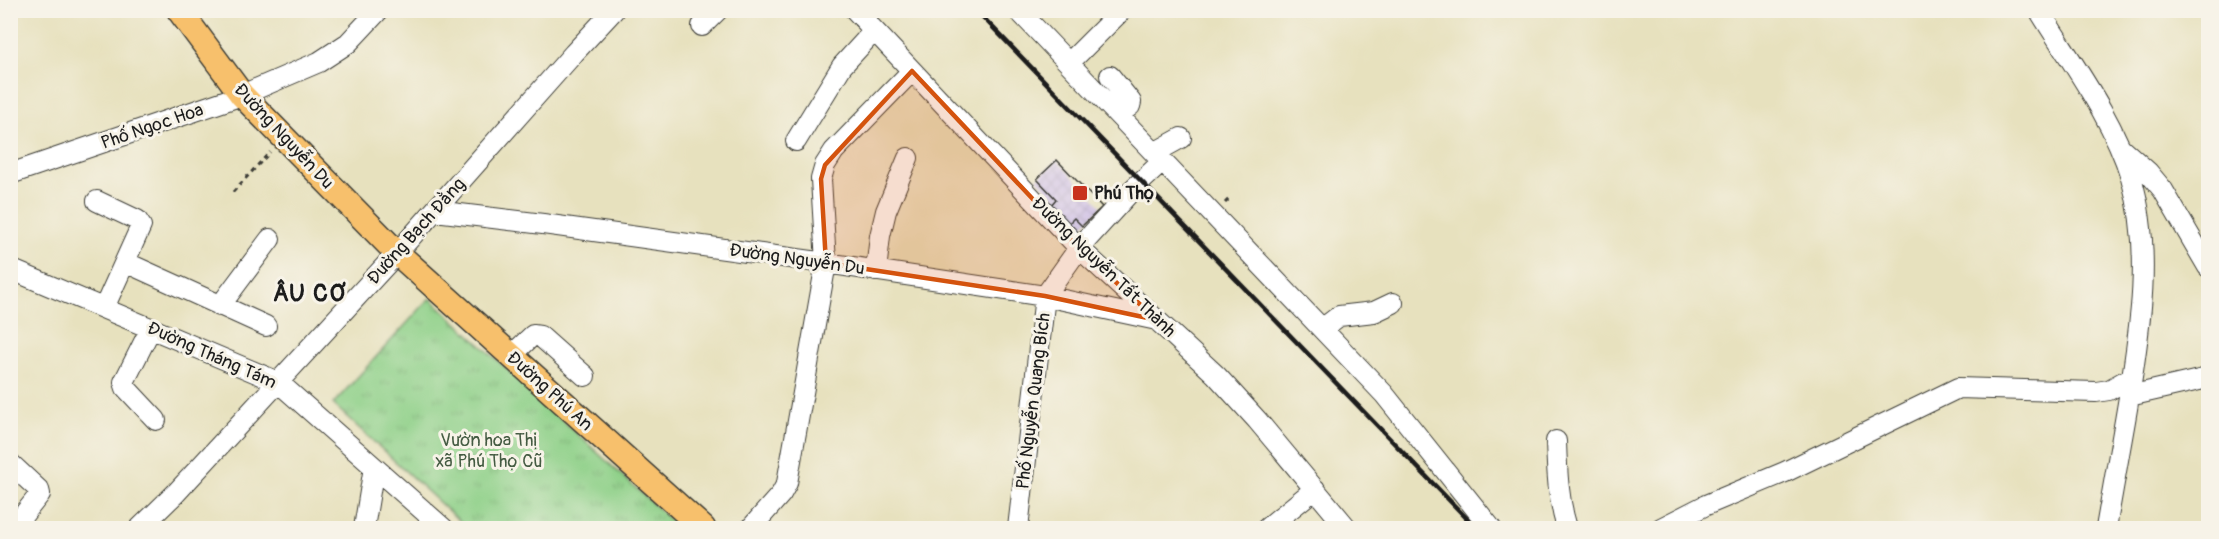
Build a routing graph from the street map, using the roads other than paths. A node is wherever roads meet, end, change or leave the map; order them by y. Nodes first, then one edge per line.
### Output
1 (179, 10) edge
2 (379, 10) edge
3 (615, 10) edge
4 (718, 10) edge
5 (855, 10) edge
6 (1018, 10) edge
7 (1122, 10) edge
8 (2038, 10) edge
9 (702, 26) dead end
10 (874, 31) junction
11 (1069, 63) junction
12 (912, 71) junction
13 (1110, 76) dead end
14 (242, 95) junction
15 (1118, 115) junction
16 (1181, 138) dead end
17 (796, 141) dead end
18 (2119, 146) junction
19 (1158, 157) junction
20 (908, 158) dead end
21 (10, 174) edge
22 (97, 201) dead end
23 (435, 211) junction
24 (270, 239) dead end
25 (1078, 248) junction
26 (397, 253) junction
27 (124, 262) junction
28 (826, 263) junction
29 (2208, 267) edge
30 (10, 269) edge
31 (876, 271) junction
32 (1046, 296) junction
33 (1393, 303) dead end
34 (220, 306) junction
35 (104, 308) junction
36 (1157, 320) junction
37 (266, 326) dead end
38 (151, 328) junction
39 (1322, 329) junction
40 (511, 356) junction
41 (585, 376) dead end
42 (2208, 378) edge
43 (278, 382) junction
44 (2131, 386) junction
45 (156, 420) dead end
46 (1556, 441) dead end
47 (10, 463) edge
48 (374, 467) junction
49 (1315, 489) junction
50 (13, 528) edge
51 (140, 528) edge
52 (364, 528) edge
53 (443, 528) edge
54 (704, 528) edge
55 (751, 528) edge
56 (1018, 528) edge
57 (1267, 528) edge
58 (1347, 528) edge
59 (1491, 528) edge
60 (1567, 528) edge
61 (1661, 528) edge
62 (2106, 528) edge

1 - 14 main road, Đường Nguyễn Du
2 - 14 street, Phố Ngọc Hoa
3 - 23 street, Đường Bạch Đằng
4 - 9 street
5 - 10 street, Đường Nguyễn Tất Thành
6 - 11 street
7 - 11 street
8 - 18 street
10 - 12 street, Đường Nguyễn Tất Thành
10 - 17 street
11 - 15 street
12 - 25 street, Đường Nguyễn Tất Thành
12 - 28 street
13 - 15 street
14 - 21 street, Phố Ngọc Hoa
14 - 26 main road, Đường Nguyễn Du
15 - 19 street
16 - 19 street, Phố Nguyễn Quang Bích
18 - 29 street
18 - 44 street
19 - 25 street, Phố Nguyễn Quang Bích
19 - 39 street
20 - 31 street
22 - 27 street
23 - 26 street, Đường Bạch Đằng
23 - 28 street, Đường Nguyễn Du
24 - 34 street
25 - 32 street, Phố Nguyễn Quang Bích
25 - 36 street, Đường Nguyễn Tất Thành
26 - 40 main road, Đường Phú An
26 - 43 street, Đường Bạch Đằng
27 - 34 street
27 - 35 street
28 - 31 street, Đường Nguyễn Du
28 - 55 street
30 - 35 street, Đường Tháng Tám
31 - 32 street, Đường Nguyễn Du
32 - 36 street, Đường Nguyễn Du
32 - 56 street, Phố Nguyễn Quang Bích
33 - 39 street
34 - 37 street
35 - 38 street, Đường Tháng Tám
36 - 49 street, Đường Nguyễn Tất Thành
38 - 43 street, Đường Tháng Tám
38 - 45 street
39 - 59 street
40 - 41 street
40 - 54 main road, Đường Phú An
42 - 44 street
43 - 48 street, Đường Tháng Tám
43 - 51 street, Đường Bạch Đằng
44 - 61 street
44 - 62 street
46 - 60 street
47 - 50 street
48 - 52 street
48 - 53 street, Đường Tháng Tám
49 - 57 street
49 - 58 street, Đường Nguyễn Tất Thành

